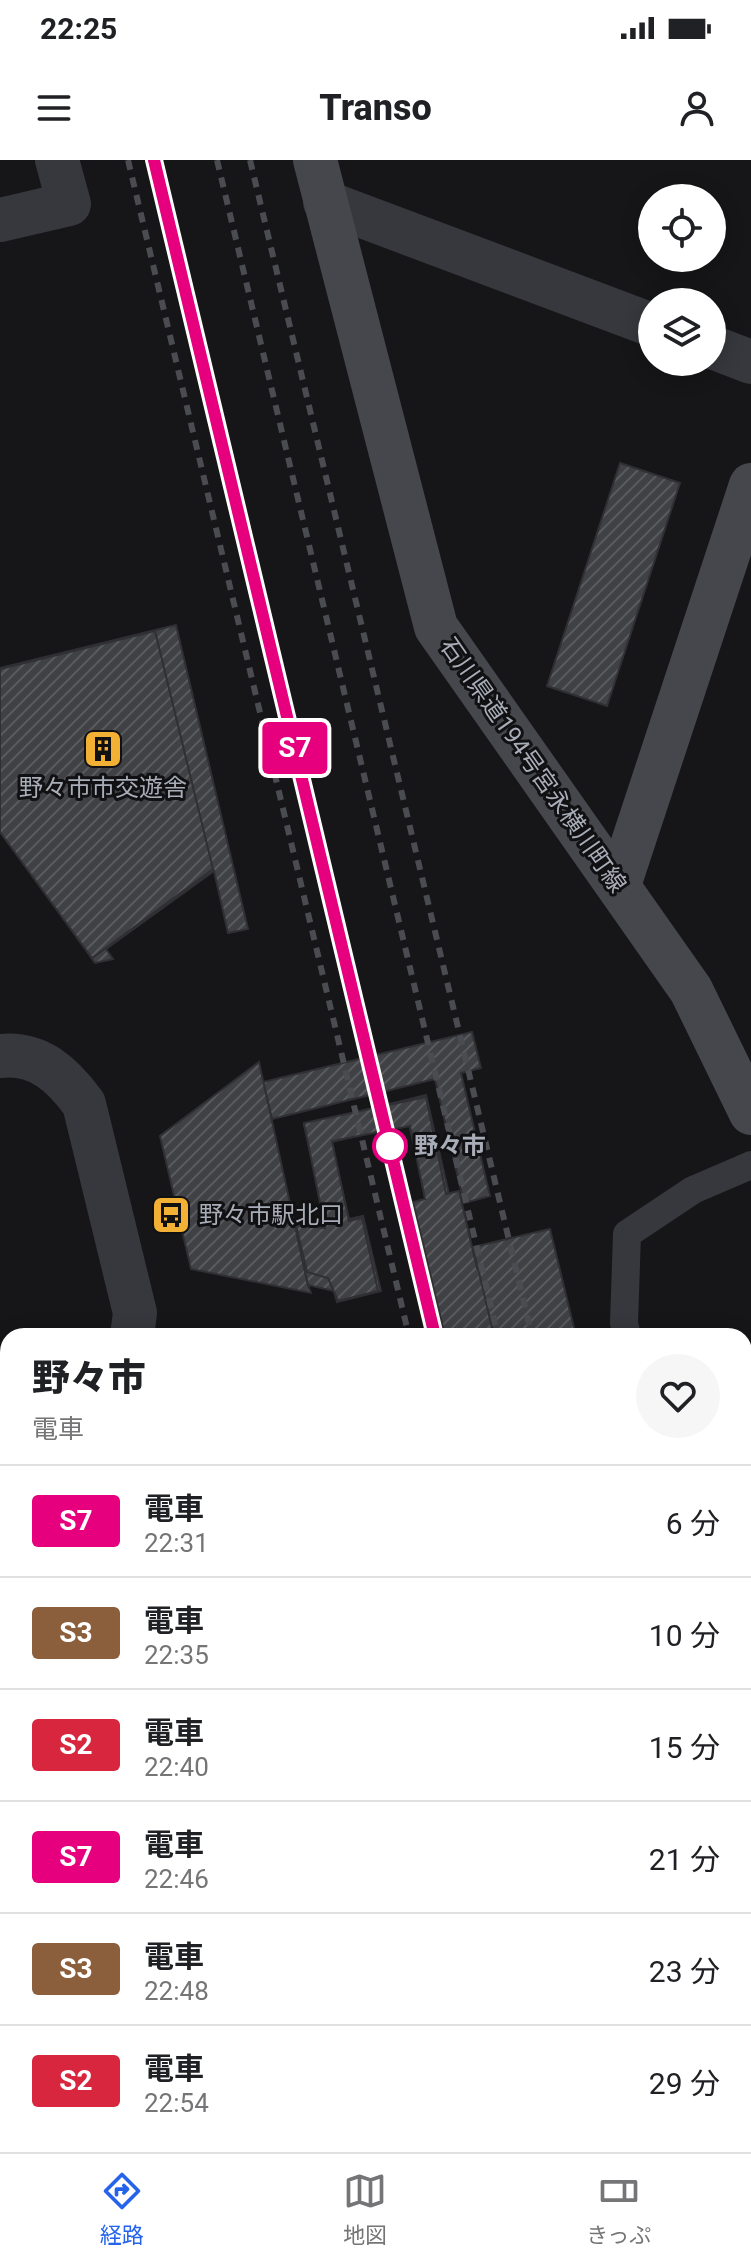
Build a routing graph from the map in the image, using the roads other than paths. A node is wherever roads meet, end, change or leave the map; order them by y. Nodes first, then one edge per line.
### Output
1 (57, 160) edge
2 (315, 160) edge
3 (325, 202) junction
4 (0, 220) edge
5 (638, 320) edge
6 (726, 352) edge
7 (751, 362) edge
8 (751, 485) edge
9 (619, 885) junction
10 (0, 1056) edge
11 (751, 1113) edge
12 (751, 1165) edge
13 (133, 1328) edge
14 (625, 1328) edge

1 - 4 street
2 - 3 main road, 石川県道194号宮永横川町線
3 - 5 street
3 - 9 main road, 石川県道194号宮永横川町線
6 - 7 street
8 - 9 main road
9 - 11 main road, 石川県道194号宮永横川町線
10 - 13 street
12 - 14 lane

